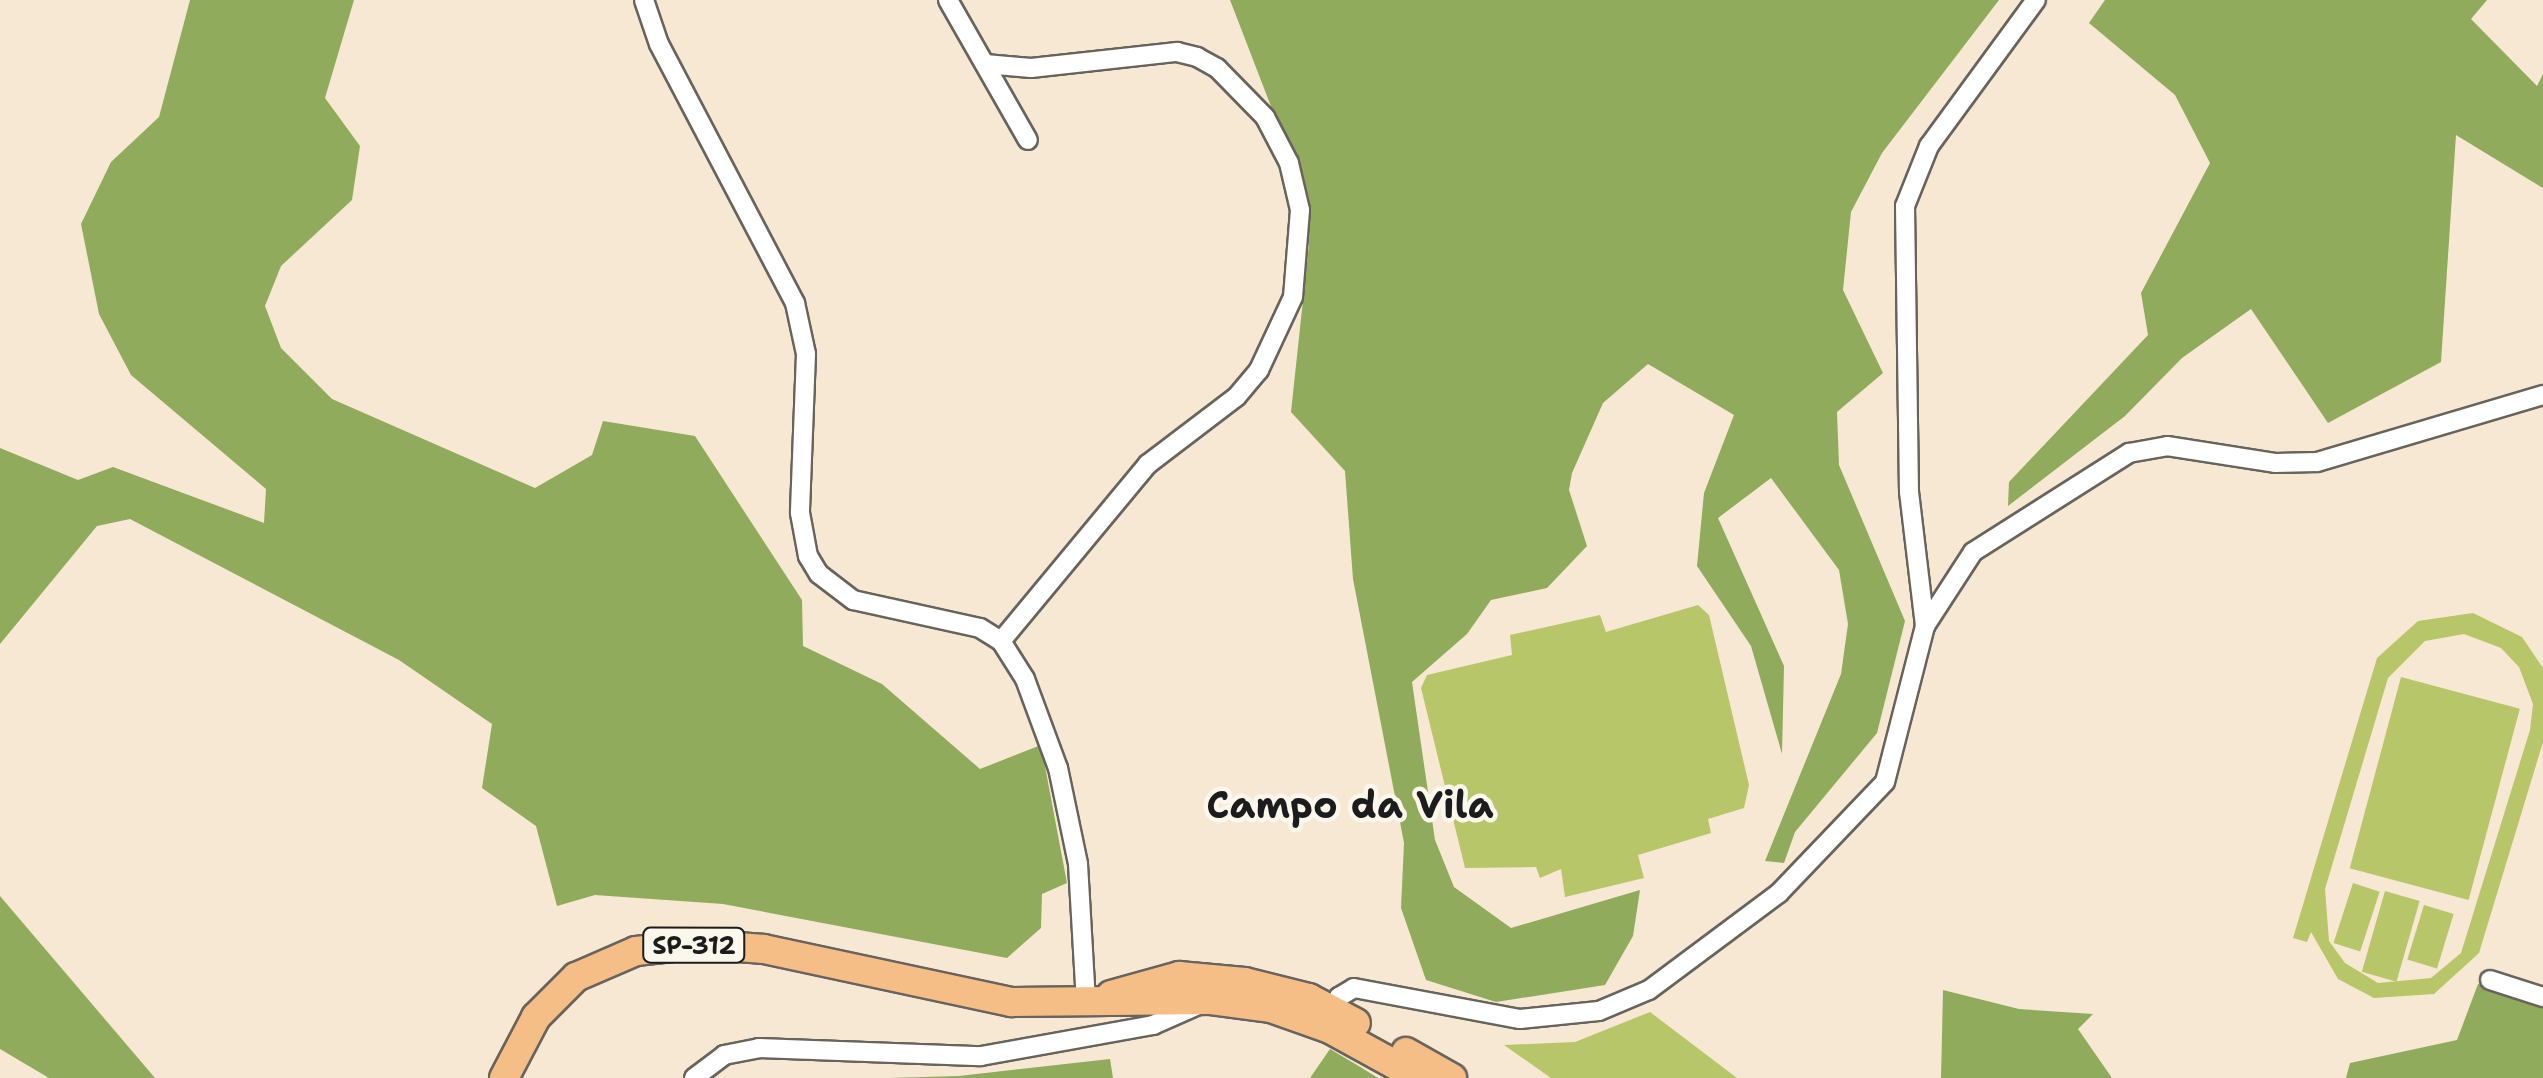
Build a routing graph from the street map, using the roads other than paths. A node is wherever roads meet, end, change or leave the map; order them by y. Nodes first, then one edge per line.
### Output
1 (644, 0) edge
2 (948, 0) edge
3 (2036, 0) edge
4 (984, 64) junction
5 (1028, 140) dead end
6 (2543, 395) edge
7 (1925, 626) junction
8 (1001, 641) junction
9 (2490, 980) dead end
10 (1246, 982) junction
11 (2543, 997) edge
12 (1211, 1000) junction
13 (1091, 1002) junction
14 (1339, 1024) junction
15 (504, 1078) edge
16 (694, 1078) edge
17 (1419, 1078) edge
18 (1452, 1078) edge

1 - 8 street
2 - 4 street
3 - 7 street
4 - 5 street
4 - 8 street
6 - 7 street
7 - 14 street
8 - 13 street
9 - 11 street
10 - 12 street
10 - 13 main road, SP-312
10 - 14 main road, SP-312
12 - 13 main road, SP-312
12 - 14 main road, SP-312
12 - 16 street
13 - 15 main road, SP-312
14 - 17 main road, SP-312
14 - 18 main road, SP-312

